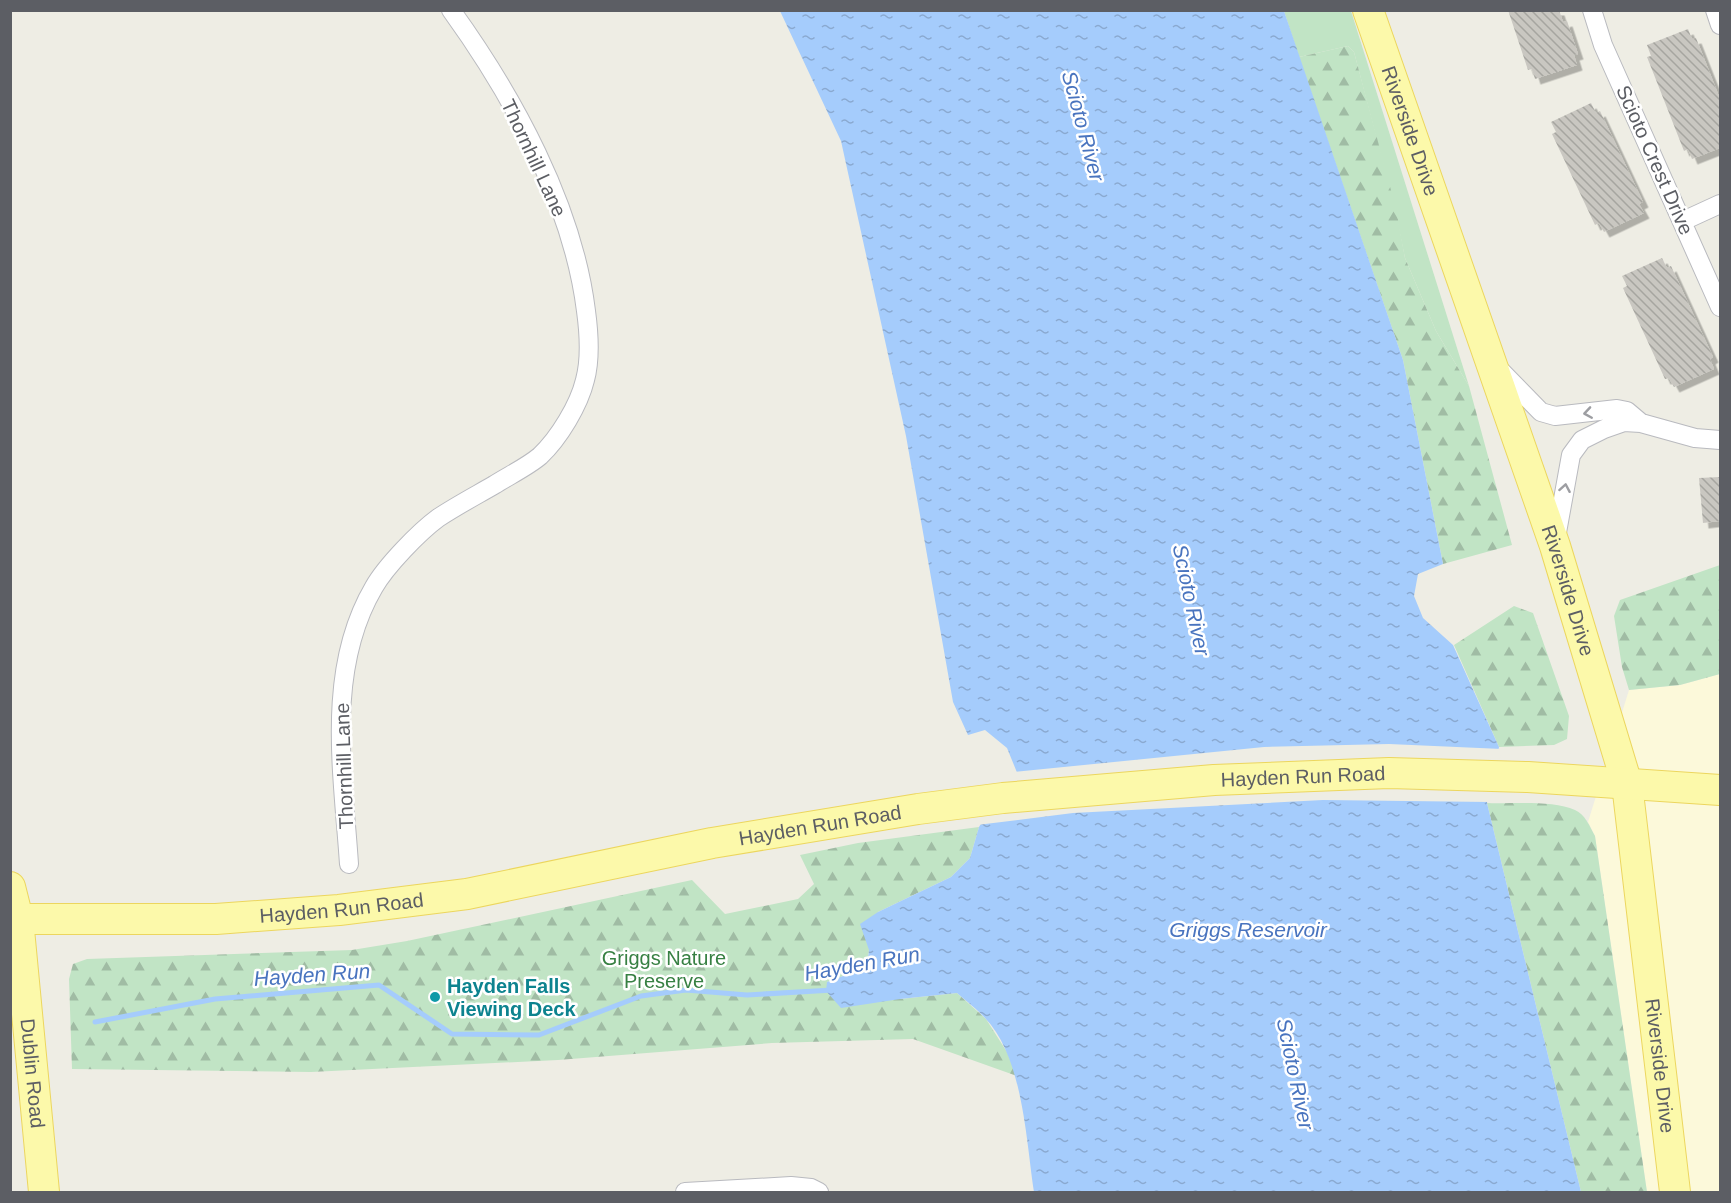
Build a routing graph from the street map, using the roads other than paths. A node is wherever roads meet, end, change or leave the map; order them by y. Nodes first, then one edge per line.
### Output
1 (451, 10) edge
2 (1368, 10) edge
3 (1592, 10) edge
4 (1715, 10) edge
5 (1720, 26) edge
6 (1720, 204) edge
7 (1683, 221) junction
8 (1720, 307) edge
9 (1493, 364) junction
10 (1641, 423) junction
11 (1720, 440) edge
12 (1555, 546) junction
13 (1627, 784) junction
14 (1720, 790) edge
15 (349, 864) dead end
16 (10, 886) edge
17 (18, 919) junction
18 (44, 1192) edge
19 (685, 1192) edge
20 (819, 1192) edge
21 (1675, 1192) edge

1 - 15 street, Thornhill Lane
2 - 9 main road, Riverside Drive
3 - 7 street, Scioto Crest Drive
4 - 5 street
6 - 7 street
7 - 8 street, Scioto Crest Drive
10 -> 9 street
9 - 12 main road, Riverside Drive
10 - 11 street
12 -> 10 street
12 - 13 main road, Riverside Drive
13 - 14 main road, Hayden Run Road
13 - 17 main road, Hayden Run Road
13 - 21 main road, Riverside Drive
16 - 17 main road, Dublin Road
17 - 18 main road, Dublin Road
19 - 20 street

